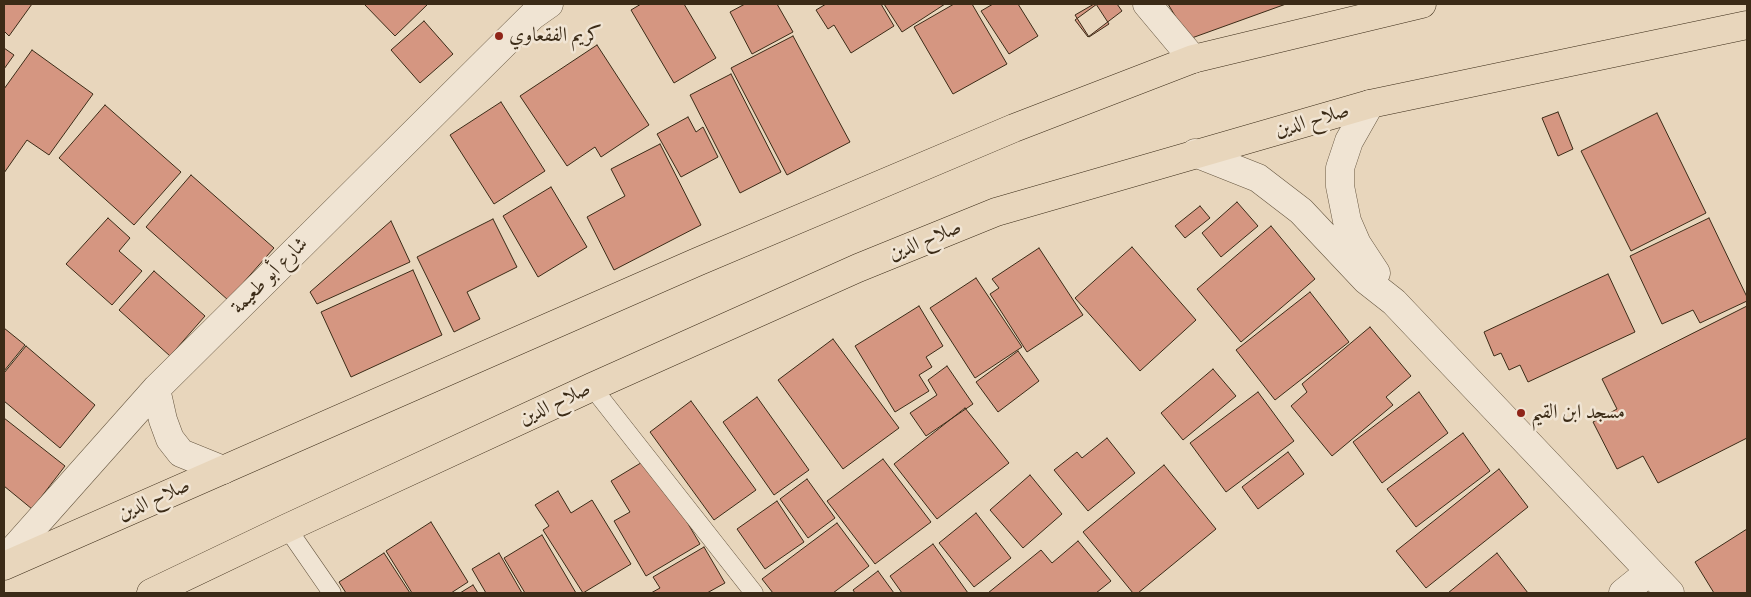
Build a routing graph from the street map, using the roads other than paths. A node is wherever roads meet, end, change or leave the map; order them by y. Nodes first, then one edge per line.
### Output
1 (1147, 4) edge
2 (1422, 4) edge
3 (534, 8) edge
4 (1747, 25) edge
5 (1193, 59) junction
6 (1370, 104) junction
7 (1195, 153) junction
8 (1394, 302) junction
9 (592, 386) junction
10 (156, 389) junction
11 (224, 470) junction
12 (287, 528) junction
13 (4, 560) edge
14 (4, 566) edge
15 (1650, 572) junction
16 (151, 593) edge
17 (332, 593) edge
18 (754, 593) edge
19 (1623, 593) edge
20 (1670, 593) edge

1 - 5 street
2 - 5 highway, صلاح الدين
3 - 10 street, شارع أبو طعيمة
4 - 6 highway, صلاح الدين
5 - 11 highway, صلاح الدين
6 - 7 highway, صلاح الدين
6 - 8 street
7 - 8 street
7 - 9 highway, صلاح الدين
8 - 15 street
9 - 12 highway, صلاح الدين
9 - 18 lane
10 - 11 street
10 - 13 street, شارع أبو طعيمة
11 - 14 highway, صلاح الدين
12 - 16 highway, صلاح الدين
12 - 17 lane
15 - 19 street
15 - 20 street

